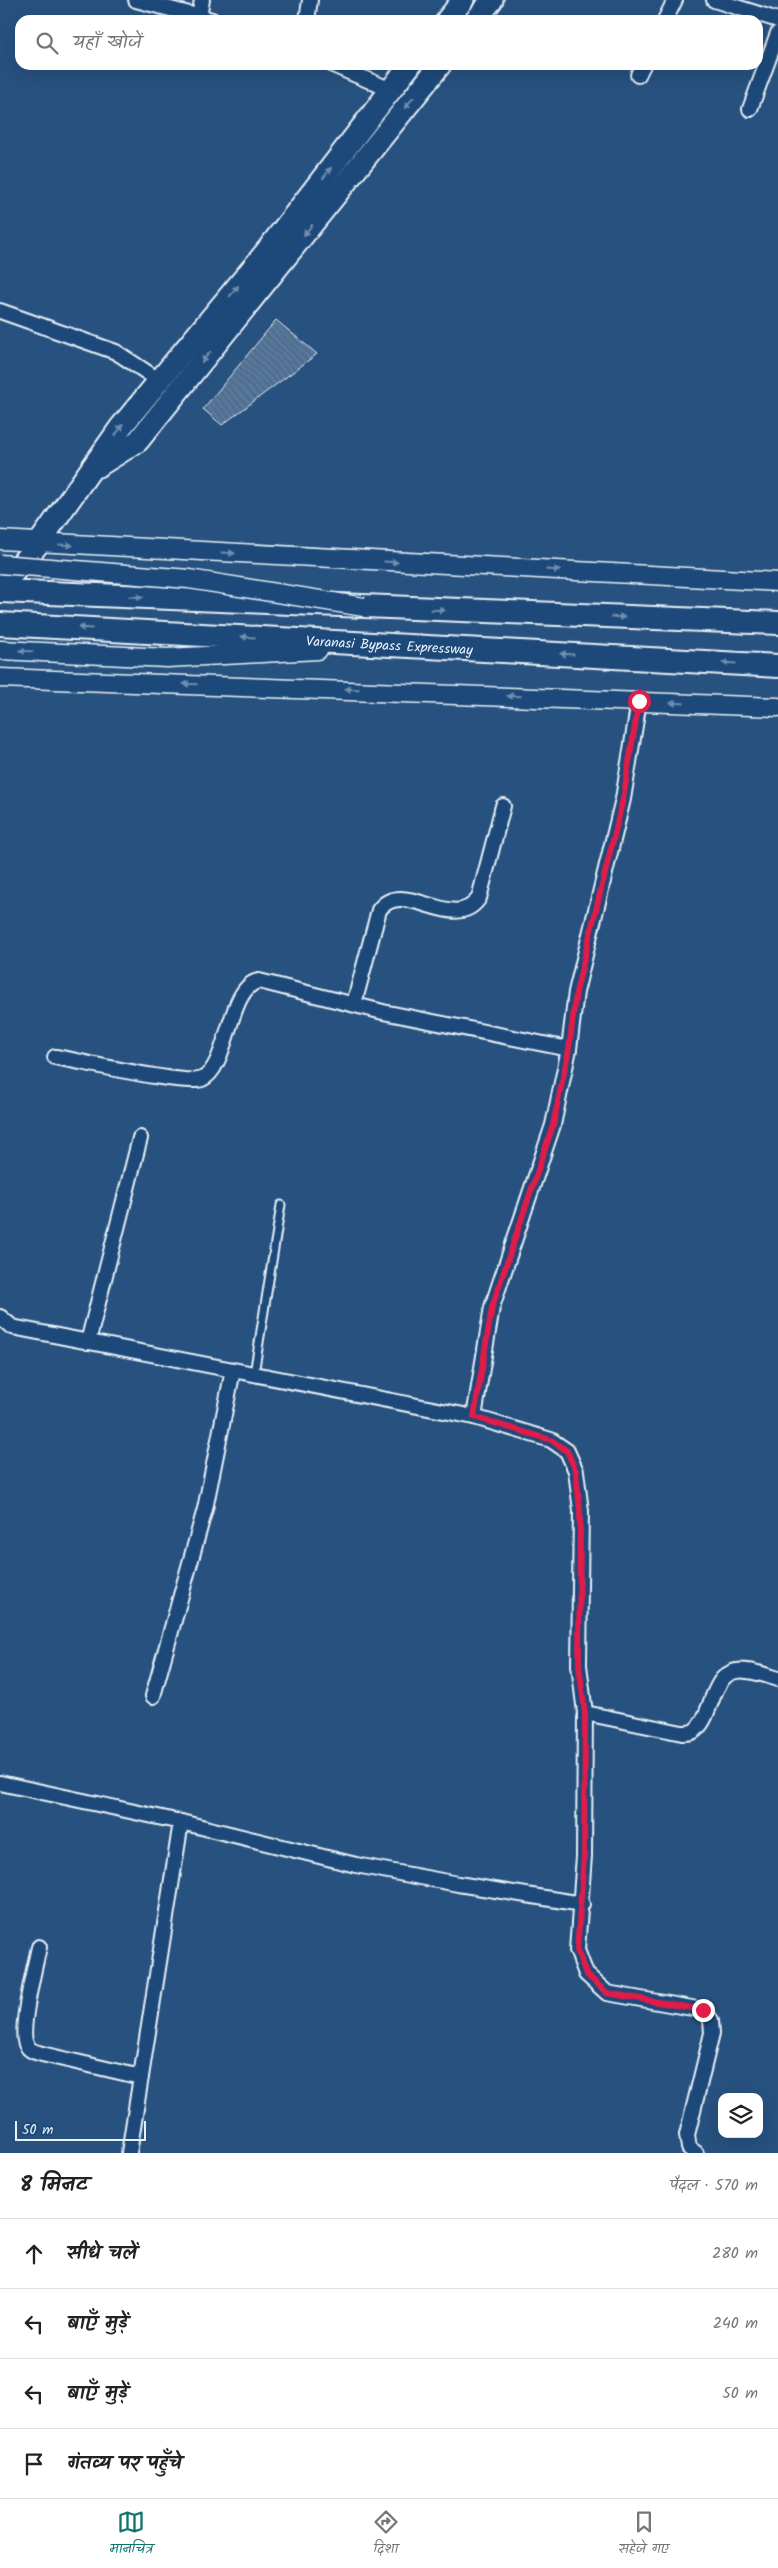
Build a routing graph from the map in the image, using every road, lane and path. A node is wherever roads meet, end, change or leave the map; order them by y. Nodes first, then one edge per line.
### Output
1 (136, 0) edge
2 (202, 0) edge
3 (310, 0) edge
4 (463, 0) edge
5 (492, 0) edge
6 (676, 0) edge
7 (714, 0) edge
8 (194, 15) edge
9 (205, 15) edge
10 (308, 15) edge
11 (451, 15) edge
12 (480, 15) edge
13 (668, 15) edge
14 (762, 15) edge
15 (763, 15) edge
16 (778, 20) edge
17 (778, 33) edge
18 (345, 70) edge
19 (406, 70) edge
20 (436, 70) edge
21 (391, 90) junction
22 (750, 109) dead end
23 (0, 310) edge
24 (160, 381) junction
25 (92, 470) junction
26 (0, 540) edge
27 (39, 543) junction
28 (0, 564) edge
29 (778, 582) edge
30 (0, 589) edge
31 (364, 607) junction
32 (778, 623) edge
33 (0, 624) edge
34 (406, 646) junction
35 (0, 650) edge
36 (778, 666) edge
37 (0, 678) edge
38 (639, 701) junction
39 (778, 707) edge
40 (502, 806) dead end
41 (354, 1004) junction
42 (569, 1049) junction
43 (55, 1057) dead end
44 (140, 1138) dead end
45 (281, 1204) dead end
46 (0, 1317) edge
47 (88, 1342) junction
48 (233, 1370) junction
49 (254, 1374) junction
50 (474, 1417) junction
51 (778, 1679) edge
52 (153, 1696) dead end
53 (585, 1713) junction
54 (0, 1783) edge
55 (181, 1822) junction
56 (582, 1904) junction
57 (39, 1947) dead end
58 (141, 2077) junction
59 (129, 2153) edge
60 (696, 2153) edge

1 - 8 street
2 - 9 street
3 - 10 street
4 - 11 main road
5 - 12 main road
6 - 13 street
7 - 14 street
15 - 16 street
17 - 22 street
18 - 21 street
19 - 21 main road
20 -> 25 main road
24 -> 21 main road
23 - 24 street
25 -> 24 main road
25 - 27 main road
26 - 27 street
27 -> 29 street
27 - 30 main road
28 - 31 street, bridge
30 -> 31 highway, bridge
31 -> 32 highway
34 -> 33 highway, Varanasi Bypass Expressway
34 -> 35 street
36 -> 34 highway, Varanasi Bypass Expressway
38 -> 37 street
39 -> 38 street
38 - 42 street
40 - 41 street
41 - 42 street
41 - 43 street
42 - 50 street
44 - 47 street
45 - 49 lane
46 - 47 street
47 - 48 street
48 - 49 street
48 - 52 street
49 - 50 street
50 - 53 street
51 - 53 street
53 - 56 street
54 - 55 street
55 - 56 street
55 - 58 street
56 - 60 street
57 - 58 street
58 - 59 street

